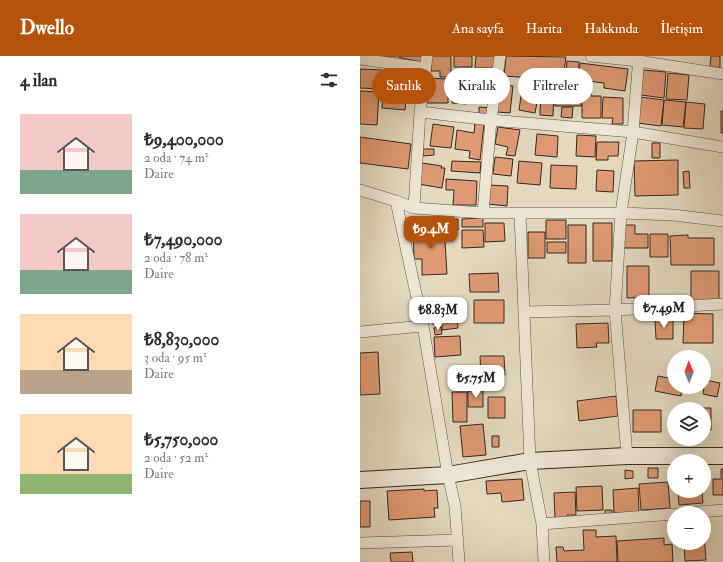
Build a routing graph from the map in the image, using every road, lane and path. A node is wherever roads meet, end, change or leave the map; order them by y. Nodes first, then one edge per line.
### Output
1 (427, 56) edge
2 (500, 56) edge
3 (591, 56) edge
4 (638, 58) edge
5 (360, 59) edge
6 (425, 68) joint
7 (723, 74) edge
8 (421, 104) edge
9 (420, 112) junction
10 (491, 120) junction
11 (633, 132) junction
12 (723, 147) edge
13 (360, 190) edge
14 (396, 202) junction
15 (414, 208) junction
16 (483, 213) junction
17 (520, 213) junction
18 (620, 213) junction
19 (723, 221) edge
20 (723, 304) edge
21 (615, 310) junction
22 (524, 312) junction
23 (423, 326) junction
24 (360, 332) edge
25 (628, 456) junction
26 (723, 456) edge
27 (530, 461) junction
28 (448, 475) junction
29 (360, 480) edge
30 (723, 510) edge
31 (711, 511) edge
32 (667, 515) edge
33 (542, 524) junction
34 (458, 540) junction
35 (360, 542) edge
36 (459, 562) edge
37 (544, 562) edge

1 - 6 street
2 - 10 street
3 - 4 street
4 - 7 street
4 - 11 street
5 - 6 street
8 - 9 street
9 - 10 street
9 - 15 street
10 - 11 street
10 - 16 street
11 - 12 street
11 - 18 street
13 - 14 street
14 - 15 street
14 - 23 street
15 - 16 street
16 - 17 street
17 - 18 street
17 - 22 street
18 - 19 street
18 - 21 street
20 - 21 street
21 - 22 street
21 - 25 street
22 - 27 street
23 - 24 street
23 - 28 street
25 - 26 street
25 - 27 street
27 - 28 street
27 - 33 street
28 - 29 street
28 - 34 street
30 - 31 street
32 - 33 street
33 - 37 street
34 - 35 street
34 - 36 street

